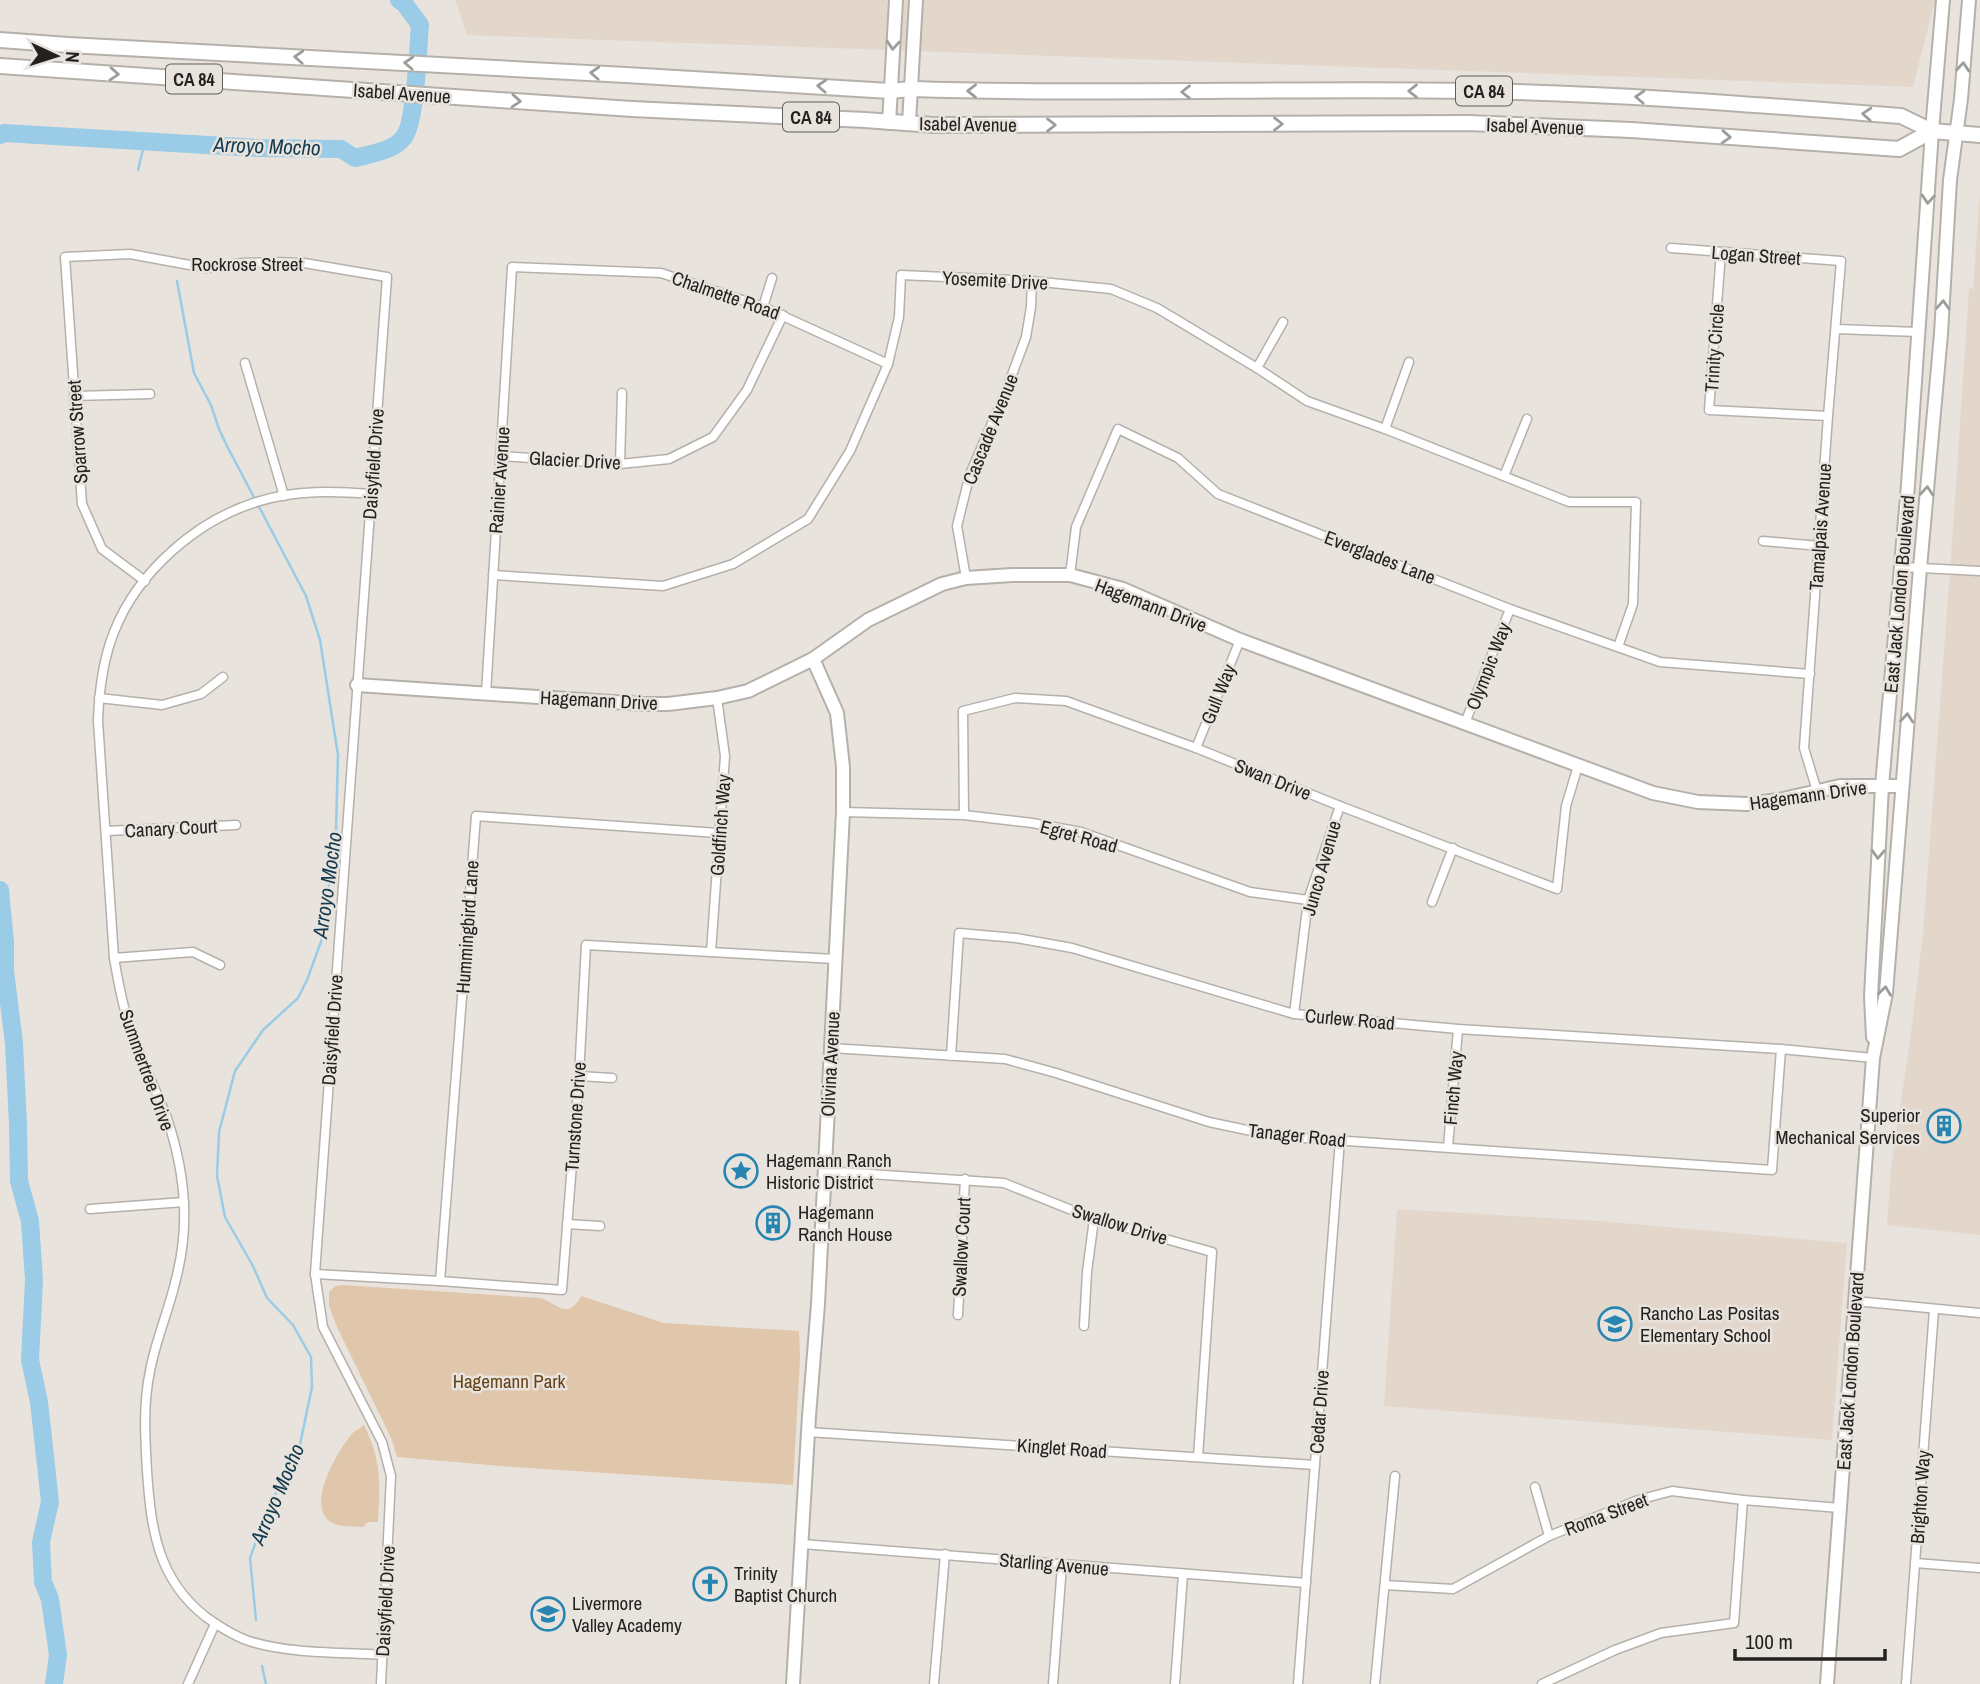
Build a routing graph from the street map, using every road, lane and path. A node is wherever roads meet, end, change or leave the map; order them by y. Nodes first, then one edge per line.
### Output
1 (896, 0) edge
2 (916, 0) edge
3 (1943, 0) edge
4 (1969, 0) edge
5 (0, 40) edge
6 (0, 66) edge
7 (911, 89) junction
8 (890, 91) junction
9 (889, 123) junction
10 (909, 123) junction
11 (1932, 131) junction
12 (1956, 133) junction
13 (1980, 135) edge
14 (1671, 248) dead end
15 (1721, 252) junction
16 (65, 257) joint
17 (1841, 261) joint
18 (512, 267) joint
19 (387, 277) joint
20 (772, 278) dead end
21 (1032, 281) junction
22 (763, 307) junction
23 (783, 315) junction
24 (1283, 322) dead end
25 (1836, 329) junction
26 (1918, 332) junction
27 (1409, 362) dead end
28 (245, 363) dead end
29 (888, 364) junction
30 (1257, 368) junction
31 (622, 393) dead end
32 (150, 394) dead end
33 (74, 396) junction
34 (1828, 416) junction
35 (1527, 419) dead end
36 (1385, 429) junction
37 (500, 456) junction
38 (620, 464) junction
39 (1504, 476) junction
40 (371, 494) junction
41 (284, 496) junction
42 (1763, 541) dead end
43 (1819, 546) junction
44 (1901, 567) junction
45 (1920, 568) junction
46 (1980, 571) edge
47 (493, 575) junction
48 (1070, 575) junction
49 (966, 578) junction
50 (145, 581) junction
51 (1510, 609) junction
52 (1240, 640) junction
53 (1618, 647) junction
54 (813, 659) junction
55 (1810, 674) junction
56 (223, 677) dead end
57 (357, 685) junction
58 (486, 694) junction
59 (99, 698) junction
60 (717, 698) junction
61 (1465, 723) junction
62 (1196, 748) junction
63 (1578, 766) junction
64 (1882, 786) junction
65 (1902, 786) junction
66 (1817, 792) junction
67 (1339, 806) junction
68 (843, 812) junction
69 (964, 815) junction
70 (236, 825) dead end
71 (106, 831) junction
72 (718, 833) junction
73 (1453, 848) junction
74 (1308, 900) junction
75 (1432, 902) dead end
76 (711, 952) junction
77 (114, 958) junction
78 (835, 959) junction
79 (220, 965) dead end
80 (1294, 1014) junction
81 (1458, 1029) junction
82 (831, 1048) junction
83 (1781, 1049) junction
84 (951, 1056) junction
85 (1874, 1058) junction
86 (579, 1076) junction
87 (612, 1078) dead end
88 (1340, 1140) junction
89 (1448, 1147) junction
90 (825, 1171) junction
91 (965, 1179) junction
92 (184, 1202) junction
93 (90, 1209) dead end
94 (1094, 1219) junction
95 (567, 1224) junction
96 (600, 1226) dead end
97 (315, 1274) junction
98 (440, 1281) junction
99 (1855, 1301) junction
100 (1934, 1310) junction
101 (1980, 1314) edge
102 (958, 1315) dead end
103 (1084, 1326) dead end
104 (808, 1432) junction
105 (1198, 1457) junction
106 (1315, 1465) junction
107 (1395, 1476) dead end
108 (1535, 1487) dead end
109 (1742, 1500) junction
110 (1840, 1508) junction
111 (1549, 1536) junction
112 (802, 1544) junction
113 (945, 1554) junction
114 (1915, 1563) junction
115 (1062, 1565) junction
116 (1980, 1568) edge
117 (1183, 1574) junction
118 (1306, 1583) junction
119 (1385, 1585) junction
120 (215, 1623) junction
121 (383, 1655) junction
122 (188, 1684) edge
123 (381, 1684) edge
124 (793, 1684) edge
125 (934, 1684) edge
126 (1053, 1684) edge
127 (1175, 1684) edge
128 (1298, 1684) edge
129 (1375, 1684) edge
130 (1542, 1684) edge
131 (1827, 1684) edge
132 (1906, 1684) edge

1 -> 8 street
2 - 7 street
3 - 11 street, East Jack London Boulevard
12 -> 4 street, East Jack London Boulevard
8 -> 5 highway, Isabel Avenue
6 -> 9 highway, Isabel Avenue / CA 84
7 - 8 highway, Isabel Avenue / CA 84
7 - 10 street
11 -> 7 highway, Isabel Avenue / CA 84
8 - 9 street
9 - 10 highway, Isabel Avenue / CA 84
10 -> 11 highway, Isabel Avenue / CA 84
11 - 12 highway, Isabel Avenue / CA 84
11 -> 26 street, East Jack London Boulevard
12 - 13 highway, Isabel Avenue / CA 84
45 -> 12 street, East Jack London Boulevard
14 - 15 street, Logan Street
15 - 17 street, Logan Street
15 - 34 street, Trinity Circle
16 - 19 street, Rockrose Street
16 - 33 street, Sparrow Street
17 - 25 street, Tamalpais Avenue
18 - 22 street, Chalmette Road
18 - 37 street, Rainier Avenue
19 - 40 street, Daisyfield Drive
20 - 22 street
21 - 29 street, Yosemite Drive
21 - 30 street, Yosemite Drive
21 - 49 street, Cascade Avenue
22 - 23 street, Chalmette Road
23 - 29 street, Chalmette Road
23 - 38 street, Glacier Drive
24 - 30 street
25 - 26 street
25 - 34 street, Tamalpais Avenue
26 - 44 street, East Jack London Boulevard
27 - 36 street
28 - 41 street
29 - 47 street, Yosemite Drive
30 - 36 street, Yosemite Drive
31 - 38 street
32 - 33 street
33 - 50 street, Sparrow Street
34 - 43 street, Tamalpais Avenue
35 - 39 street
36 - 39 street, Yosemite Drive
37 - 38 street, Glacier Drive
37 - 47 street, Rainier Avenue
39 - 53 street, Yosemite Drive
40 - 41 street, Summertree Drive
40 - 57 street, Daisyfield Drive
41 - 50 street, Summertree Drive
42 - 43 street
43 - 55 street, Tamalpais Avenue
44 - 45 street
44 - 64 street, East Jack London Boulevard
45 - 46 street
65 -> 45 street, East Jack London Boulevard
47 - 58 street, Rainier Avenue
48 - 49 street, Hagemann Drive
48 - 51 street, Everglades Lane
48 - 52 street, Hagemann Drive
49 - 54 street, Hagemann Drive
50 - 59 street, Summertree Drive
51 - 53 street, Everglades Lane
51 - 61 street, Olympic Way
52 - 61 street, Hagemann Drive
52 - 62 street, Gull Way
53 - 55 street, Everglades Lane
54 - 60 street, Hagemann Drive
54 - 68 street, Olivina Avenue
55 - 66 street, Tamalpais Avenue
56 - 59 street
57 - 58 street, Hagemann Drive
57 - 97 street, Daisyfield Drive
58 - 60 street, Hagemann Drive
59 - 71 street, Summertree Drive
60 - 72 street, Goldfinch Way
61 - 63 street, Hagemann Drive
62 - 67 street, Swan Drive
62 - 69 street, Swan Drive
63 - 66 street, Hagemann Drive
63 - 73 street, Swan Drive
64 - 65 street, Hagemann Drive
64 - 66 street, Hagemann Drive
64 -> 85 street, East Jack London Boulevard
85 -> 65 street, East Jack London Boulevard
67 - 73 street, Swan Drive
67 - 74 street, Junco Avenue
68 - 69 street, Egret Road
68 - 78 street, Olivina Avenue
69 - 74 street, Egret Road
70 - 71 street, Canary Court
71 - 77 street, Summertree Drive
72 - 76 street, Goldfinch Way
72 - 98 street, Hummingbird Lane
73 - 75 street
74 - 80 street, Junco Avenue
76 - 78 street, Turnstone Drive
76 - 86 street, Turnstone Drive
77 - 79 street
77 - 92 street, Summertree Drive
78 - 82 street, Olivina Avenue
80 - 81 street, Curlew Road
80 - 84 street, Curlew Road
81 - 83 street, Curlew Road
81 - 89 street, Finch Way
82 - 84 street, Tanager Road
82 - 90 street, Olivina Avenue
83 - 85 street, Curlew Road
83 - 89 street, Tanager Road
84 - 88 street, Tanager Road
85 - 99 street, East Jack London Boulevard
86 - 87 street
86 - 95 street, Turnstone Drive
88 - 89 street, Tanager Road
88 - 106 street, Cedar Drive
90 - 91 street, Swallow Drive
90 - 104 street, Olivina Avenue
91 - 94 street, Swallow Drive
91 - 102 street, Swallow Court
92 - 93 street
92 - 120 street, Summertree Drive
94 - 103 street
94 - 105 street, Swallow Drive
95 - 96 street
95 - 98 street, Turnstone Drive
97 - 98 street, Turnstone Drive
97 - 121 street, Daisyfield Drive
99 - 100 street
99 - 110 street, East Jack London Boulevard
100 - 101 street
100 - 114 street, Brighton Way
104 - 105 street, Kinglet Road
104 - 112 street, Olivina Avenue
105 - 106 street, Kinglet Road
106 - 118 street, Cedar Drive
107 - 119 street
108 - 111 street
109 - 110 street, Roma Street
109 - 111 street, Roma Street
109 - 130 street
110 - 131 street, East Jack London Boulevard
111 - 119 street, Roma Street
112 - 113 street, Starling Avenue
112 - 124 street, Olivina Avenue
113 - 115 street, Starling Avenue
113 - 125 street
114 - 116 street
114 - 132 street, Brighton Way
115 - 117 street, Starling Avenue
115 - 126 street
117 - 118 street, Starling Avenue
117 - 127 street
118 - 128 street, Cedar Drive
119 - 129 street
120 - 121 street, Summertree Drive
120 - 122 street
121 - 123 street, Daisyfield Drive

